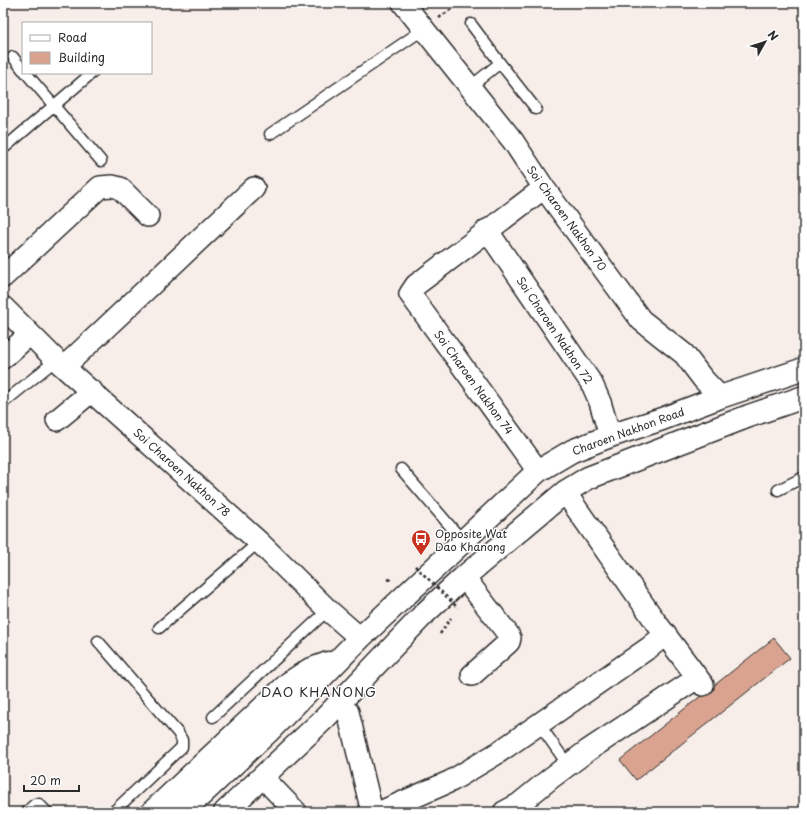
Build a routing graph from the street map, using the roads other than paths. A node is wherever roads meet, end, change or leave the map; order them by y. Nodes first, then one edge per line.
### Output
1 (403, 3) edge
2 (471, 24) dead end
3 (424, 29) junction
4 (13, 57) dead end
5 (500, 62) junction
6 (22, 69) edge
7 (27, 74) edge
8 (91, 74) edge
9 (470, 87) junction
10 (53, 106) junction
11 (536, 109) dead end
12 (270, 134) dead end
13 (3, 149) edge
14 (101, 161) dead end
15 (254, 188) dead end
16 (544, 188) junction
17 (148, 216) dead end
18 (487, 230) junction
19 (3, 277) edge
20 (3, 307) edge
21 (30, 334) junction
22 (3, 358) edge
23 (60, 363) junction
24 (804, 368) edge
25 (92, 391) junction
26 (720, 397) junction
27 (804, 397) edge
28 (3, 403) edge
29 (57, 420) dead end
30 (610, 436) junction
31 (401, 469) dead end
32 (538, 470) junction
33 (804, 477) edge
34 (778, 490) dead end
35 (565, 492) junction
36 (463, 541) junction
37 (259, 542) junction
38 (464, 577) junction
39 (328, 610) junction
40 (159, 628) dead end
41 (666, 634) junction
42 (360, 638) junction
43 (98, 641) dead end
44 (339, 659) junction
45 (472, 675) dead end
46 (348, 702) junction
47 (213, 717) dead end
48 (539, 724) junction
49 (568, 765) junction
50 (272, 787) junction
51 (516, 809) edge
52 (26, 812) edge
53 (47, 812) edge
54 (113, 812) edge
55 (152, 812) edge
56 (184, 812) edge
57 (225, 812) edge
58 (245, 812) edge
59 (296, 812) edge
60 (372, 812) edge
61 (380, 812) edge

1 - 3 street, Soi Charoen Nakhon 70
2 - 5 lane
3 - 9 street, Soi Charoen Nakhon 70
3 - 12 lane
4 - 6 lane
5 - 9 lane
5 - 11 lane
7 - 10 lane
8 - 10 lane
9 - 16 street, Soi Charoen Nakhon 70
10 - 13 lane
10 - 14 lane
15 - 23 street
16 - 18 street
16 - 26 street, Soi Charoen Nakhon 70
17 - 19 street
18 - 30 street, Soi Charoen Nakhon 72
18 - 32 street, Soi Charoen Nakhon 74
20 - 21 street, Soi Charoen Nakhon 78
21 - 22 street
21 - 23 street, Soi Charoen Nakhon 78
23 - 25 street, Soi Charoen Nakhon 78
23 - 28 lane
24 - 26 main road, Charoen Nakhon Road
25 - 29 street
25 - 37 street, Soi Charoen Nakhon 78
26 - 30 main road, Charoen Nakhon Road
27 - 35 main road
30 - 32 main road, Charoen Nakhon Road
31 - 36 lane
32 - 36 main road, Charoen Nakhon Road
33 - 34 lane
35 - 38 main road
35 - 41 street
36 - 42 main road, Charoen Nakhon Road
37 - 39 street, Soi Charoen Nakhon 78
37 - 40 lane
38 - 45 street
38 - 46 main road
39 - 42 street, Soi Charoen Nakhon 78
39 - 47 lane
41 - 48 street
41 - 49 street
42 - 44 main road, Charoen Nakhon Road
43 - 54 lane
44 - 55 main road
44 - 56 main road, Charoen Nakhon Road
46 - 50 main road
46 - 57 main road
46 - 60 street
48 - 49 lane
48 - 61 street
49 - 51 street
50 - 58 main road
50 - 59 street
52 - 53 lane

